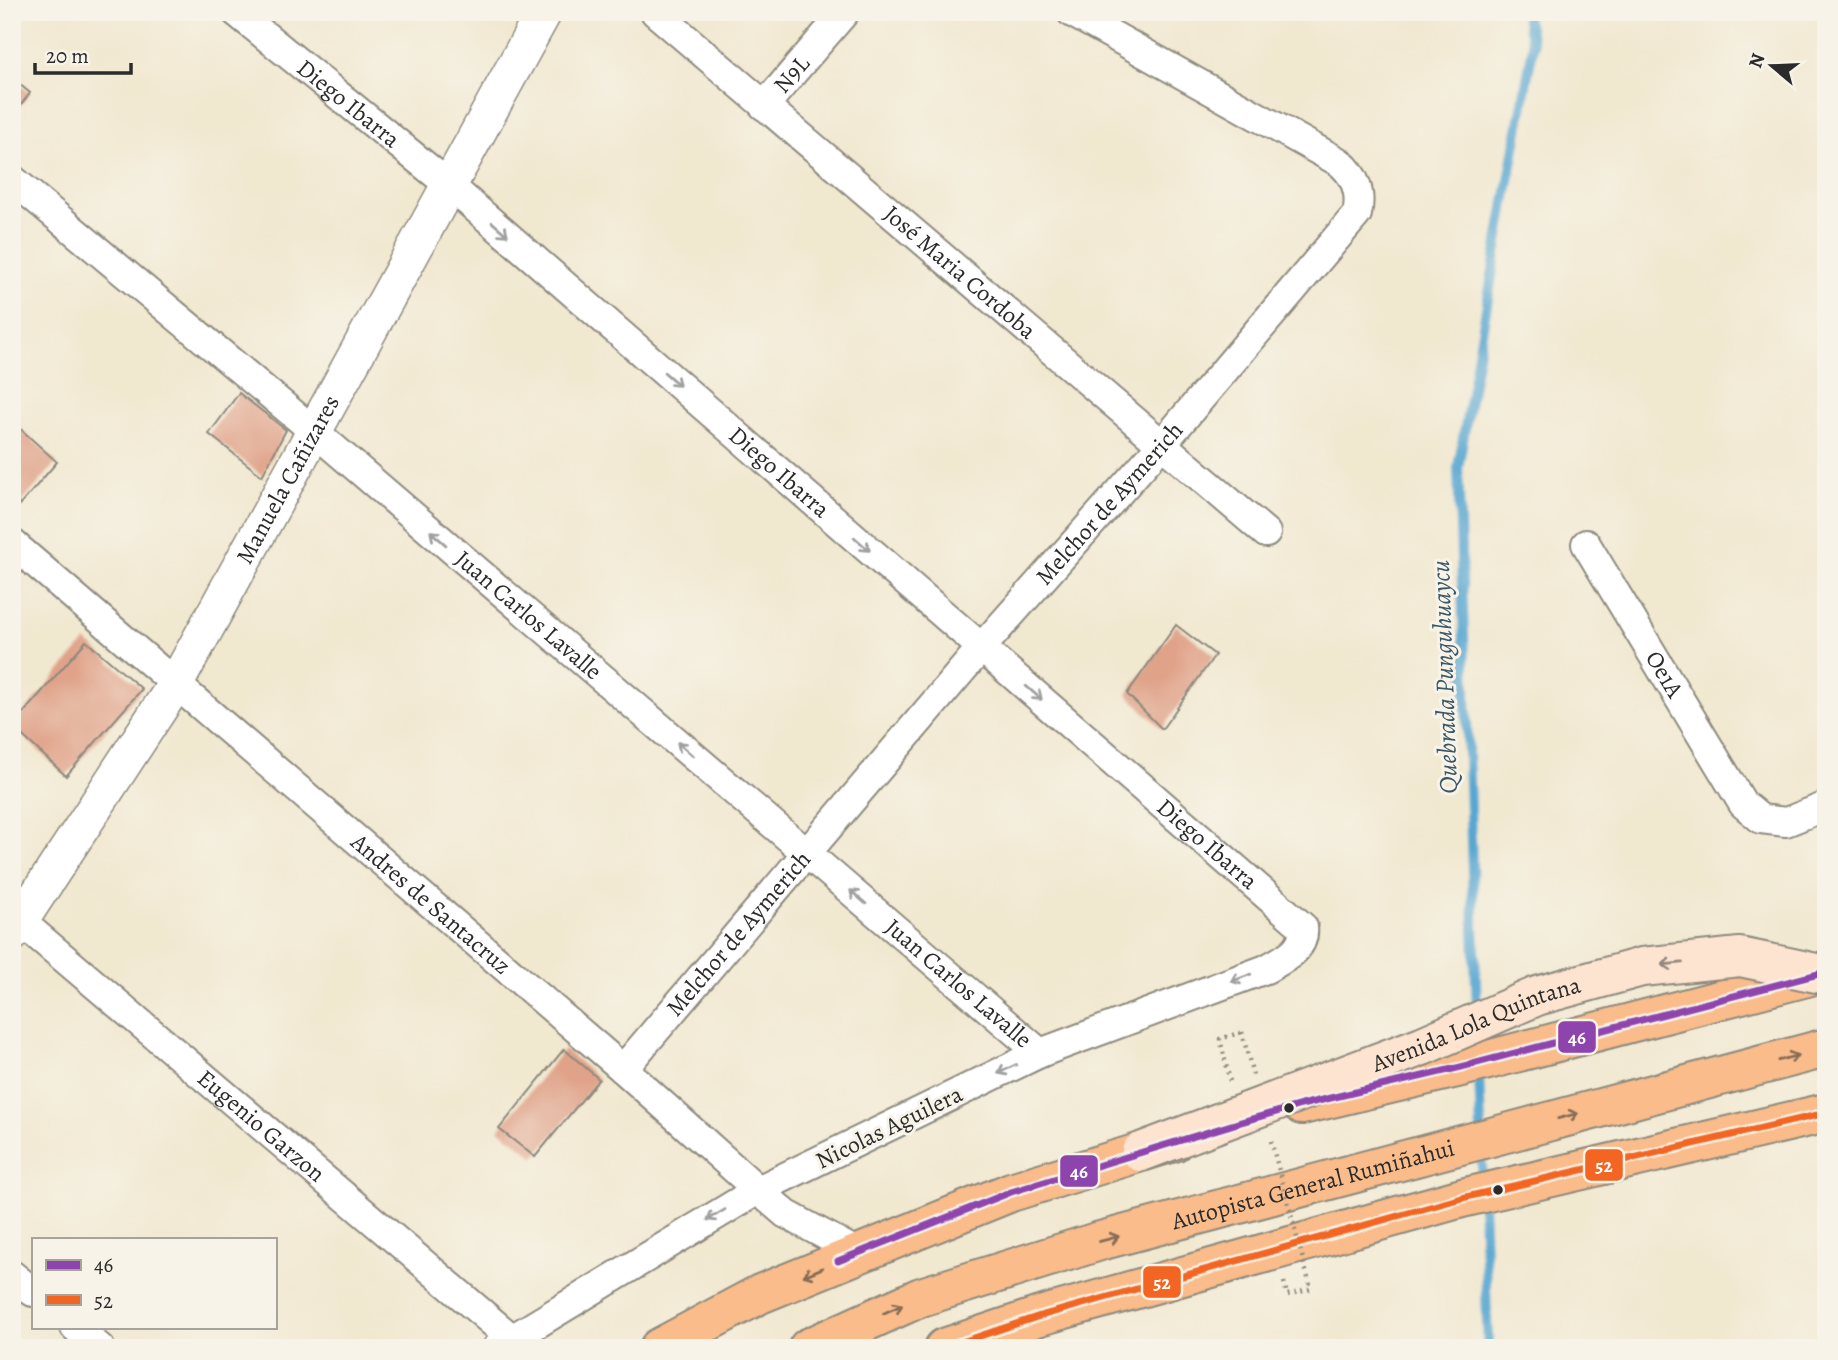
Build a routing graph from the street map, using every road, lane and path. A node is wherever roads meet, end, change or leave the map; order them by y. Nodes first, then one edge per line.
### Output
1 (236, 12) edge
2 (544, 12) edge
3 (655, 12) edge
4 (845, 12) edge
5 (1071, 12) edge
6 (764, 106) junction
7 (12, 179) edge
8 (449, 185) junction
9 (315, 432) junction
10 (1162, 444) junction
11 (1266, 533) dead end
12 (12, 543) edge
13 (1586, 544) dead end
14 (981, 648) junction
15 (175, 685) junction
16 (1826, 806) edge
17 (808, 855) junction
18 (15, 923) edge
19 (1299, 944) joint
20 (1826, 974) edge
21 (1220, 1039) dead end
22 (1826, 1048) edge
23 (1040, 1054) junction
24 (623, 1069) junction
25 (1255, 1083) dead end
26 (1826, 1113) edge
27 (1269, 1135) dead end
28 (1142, 1152) junction
29 (758, 1190) junction
30 (858, 1253) junction
31 (12, 1275) edge
32 (32, 1291) edge
33 (1287, 1295) dead end
34 (76, 1328) edge
35 (503, 1343) edge
36 (100, 1348) edge
37 (659, 1348) edge
38 (808, 1348) edge
39 (944, 1348) edge

1 - 8 street, Diego Ibarra
2 - 8 street, Manuela Cañizares
3 - 6 street, José Maria Cordoba
4 - 6 street, N9L
5 - 10 street, Melchor de Aymerich
6 - 10 street, José Maria Cordoba
7 - 9 street, Juan Carlos Lavalle
8 - 9 street, Manuela Cañizares
8 -> 14 street, Diego Ibarra
9 - 15 street, Manuela Cañizares
17 -> 9 street, Juan Carlos Lavalle
10 - 11 street, José Maria Cordoba
10 - 14 street, Melchor de Aymerich
12 - 15 street, Andres de Santacruz
13 - 16 street, Oe1A
14 - 17 street, Melchor de Aymerich
14 -> 19 street, Diego Ibarra
15 - 18 street, Manuela Cañizares
15 - 24 street, Andres de Santacruz
23 -> 17 street, Juan Carlos Lavalle
17 - 24 street, Melchor de Aymerich
18 - 35 street, Eugenio Garzon
19 -> 23 street, Nicolas Aguilera
20 - 28 main road
20 -> 28 main road, Avenida Lola Quintana, bridge
21 - 25 path, bridge
38 -> 22 main road, Autopista General Rumiñahui
23 -> 29 street, Nicolas Aguilera
24 - 29 street, Andres de Santacruz
26 - 39 main road
27 - 33 path, bridge
28 - 30 main road
29 - 30 street, Andres de Santacruz
29 -> 35 street, Nicolas Aguilera
30 -> 37 main road
31 - 32 street
34 - 36 street

